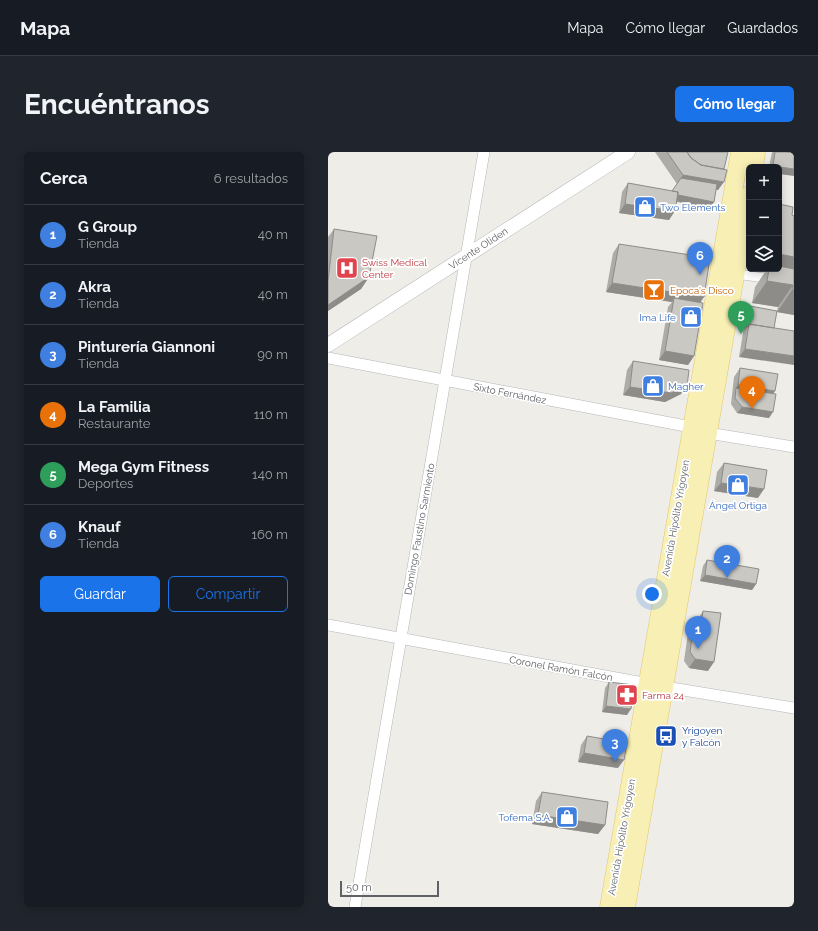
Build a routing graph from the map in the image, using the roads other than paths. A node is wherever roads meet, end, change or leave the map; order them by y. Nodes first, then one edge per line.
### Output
1 (484, 152) edge
2 (628, 152) edge
3 (740, 152) edge
4 (756, 152) edge
5 (754, 164) edge
6 (748, 200) edge
7 (466, 256) junction
8 (736, 274) junction
9 (794, 282) edge
10 (328, 345) edge
11 (328, 358) edge
12 (444, 380) junction
13 (699, 430) junction
14 (794, 447) edge
15 (328, 625) edge
16 (401, 638) junction
17 (647, 683) junction
18 (665, 687) junction
19 (794, 708) edge
20 (355, 907) edge
21 (609, 907) edge
22 (626, 907) edge

1 - 7 street, Domingo Faustino Sarmiento
2 - 7 street, Vicente Oliden
3 - 13 main road, Avenida Hipólito Yrigoyen
4 - 5 main road
6 - 8 main road, Avenida Hipólito Yrigoyen
7 - 10 street, Vicente Oliden
7 - 12 street, Domingo Faustino Sarmiento
8 - 9 street
8 - 13 main road, Avenida Hipólito Yrigoyen
11 - 12 street, Sixto Fernández
12 - 13 street, Sixto Fernández
12 - 16 street, Domingo Faustino Sarmiento
13 - 14 street, Sixto Fernández
13 - 17 main road, Avenida Hipólito Yrigoyen
13 - 18 main road, Avenida Hipólito Yrigoyen
15 - 16 street, Coronel Ramón Falcón
16 - 17 street, Coronel Ramón Falcón
16 - 20 street, Domingo Faustino Sarmiento
17 - 18 street, Coronel Ramón Falcón
17 - 21 main road, Avenida Hipólito Yrigoyen
18 - 19 street, Coronel Ramón Falcón
18 - 22 main road, Avenida Hipólito Yrigoyen

